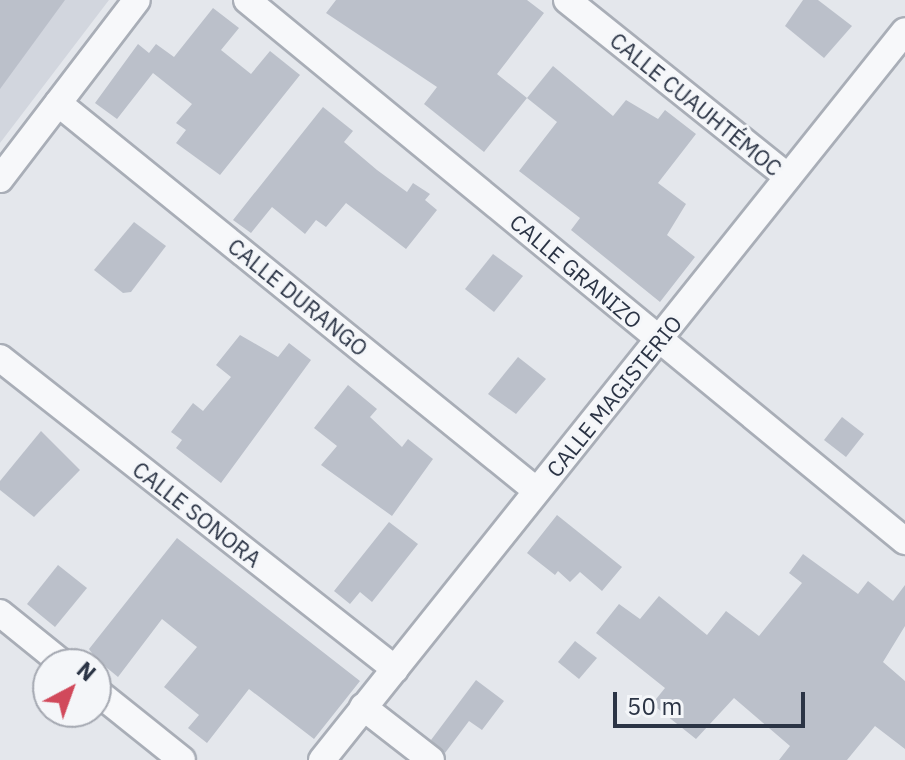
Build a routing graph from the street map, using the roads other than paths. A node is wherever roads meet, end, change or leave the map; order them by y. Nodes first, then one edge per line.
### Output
1 (137, 0) edge
2 (247, 0) edge
3 (567, 0) edge
4 (905, 31) edge
5 (58, 103) junction
6 (788, 177) junction
7 (0, 179) edge
8 (659, 339) junction
9 (0, 358) edge
10 (537, 491) junction
11 (905, 541) edge
12 (0, 613) edge
13 (43, 648) edge
14 (395, 669) junction
15 (112, 704) edge
16 (363, 707) junction
17 (182, 760) edge
18 (322, 760) edge
19 (431, 760) edge

1 - 5 street
2 - 8 street, CALLE GRANIZO
3 - 6 street, CALLE CUAUHTÉMOC
4 - 6 street, CALLE MAGISTERIO
5 - 7 street
5 - 10 street, CALLE DURANGO
6 - 8 street, CALLE MAGISTERIO
8 - 10 street, CALLE MAGISTERIO
8 - 11 street, CALLE GRANIZO
9 - 14 street, CALLE SONORA
10 - 14 street, CALLE MAGISTERIO
12 - 13 street
14 - 16 street, CALLE MAGISTERIO
15 - 17 street
16 - 18 street, CALLE MAGISTERIO
16 - 19 street

